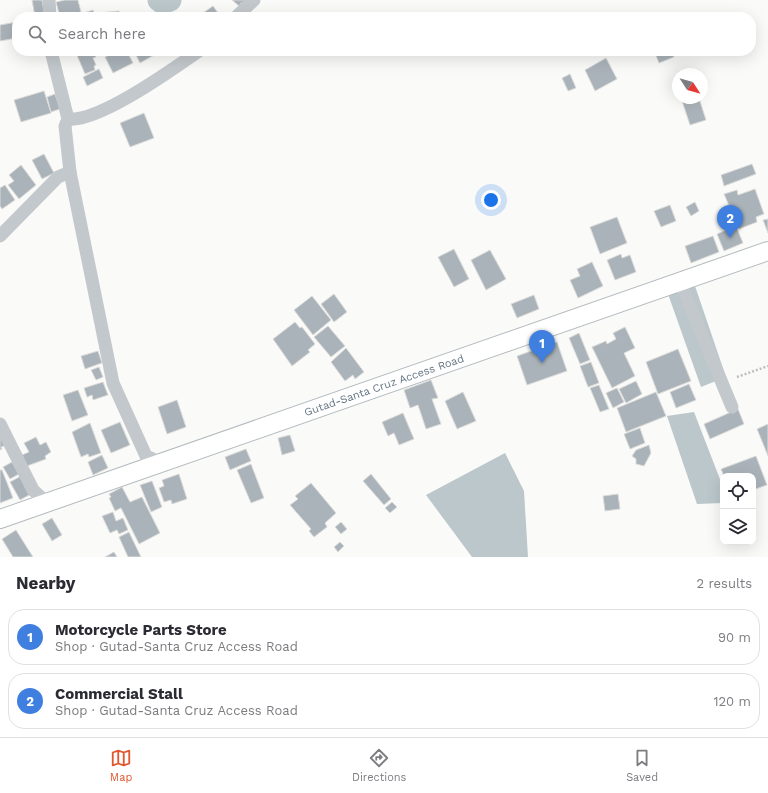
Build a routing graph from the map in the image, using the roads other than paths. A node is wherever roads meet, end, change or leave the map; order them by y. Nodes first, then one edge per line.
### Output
1 (49, 0) edge
2 (254, 0) edge
3 (50, 12) edge
4 (241, 12) edge
5 (52, 56) edge
6 (191, 56) edge
7 (68, 119) junction
8 (70, 172) junction
9 (0, 236) edge
10 (768, 251) edge
11 (680, 282) junction
12 (732, 407) dead end
13 (0, 424) edge
14 (161, 463) junction
15 (47, 503) junction
16 (0, 519) edge

1 - 3 street
2 - 4 street
5 - 7 street
6 - 7 street
7 - 8 street
8 - 9 street
8 - 14 street
10 - 11 main road, Gutad-Santa Cruz Access Road
11 - 12 street
11 - 14 main road, Gutad-Santa Cruz Access Road
13 - 15 street
14 - 15 main road, Gutad-Santa Cruz Access Road
15 - 16 main road, Gutad-Santa Cruz Access Road

